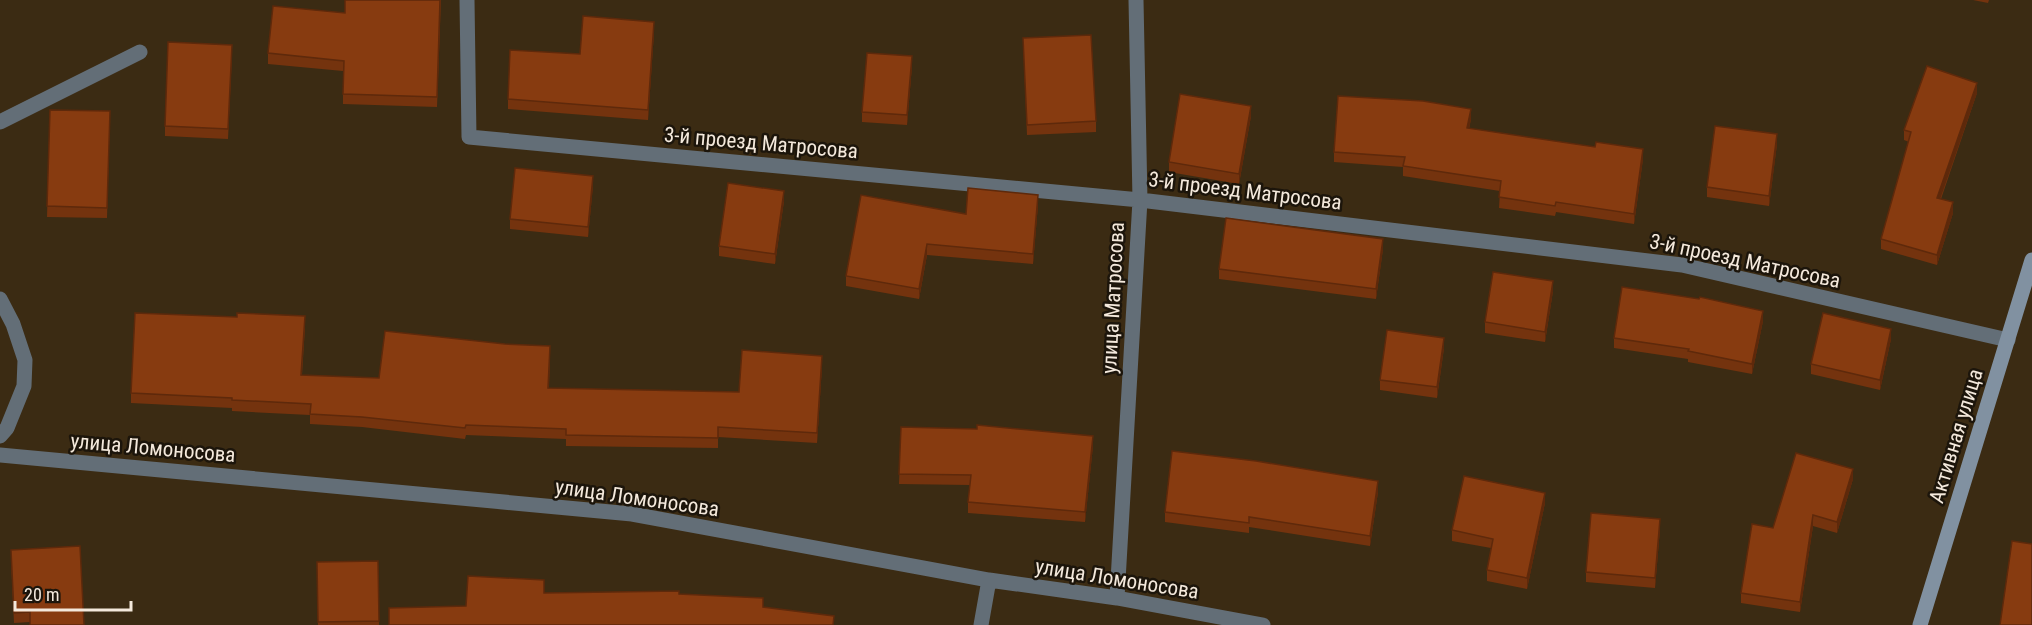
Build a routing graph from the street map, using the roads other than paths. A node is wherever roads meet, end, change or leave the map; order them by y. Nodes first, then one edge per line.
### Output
1 (467, 0) edge
2 (1136, 0) edge
3 (140, 52) dead end
4 (0, 122) edge
5 (1140, 200) junction
6 (2032, 260) edge
7 (0, 299) edge
8 (2008, 340) junction
9 (0, 436) edge
10 (0, 455) edge
11 (989, 580) junction
12 (1117, 598) junction
13 (981, 625) edge
14 (1263, 625) edge
15 (1920, 625) edge

1 - 5 street, 3-й проезд Матросова
2 - 5 street, улица Матросова
3 - 4 street
5 - 8 street, 3-й проезд Матросова
5 - 12 street, улица Матросова
6 - 8 main road, Активная улица
7 - 9 street
8 - 15 main road, Активная улица
10 - 11 street, улица Ломоносова
11 - 12 street, улица Ломоносова
11 - 13 street
12 - 14 street, улица Ломоносова

